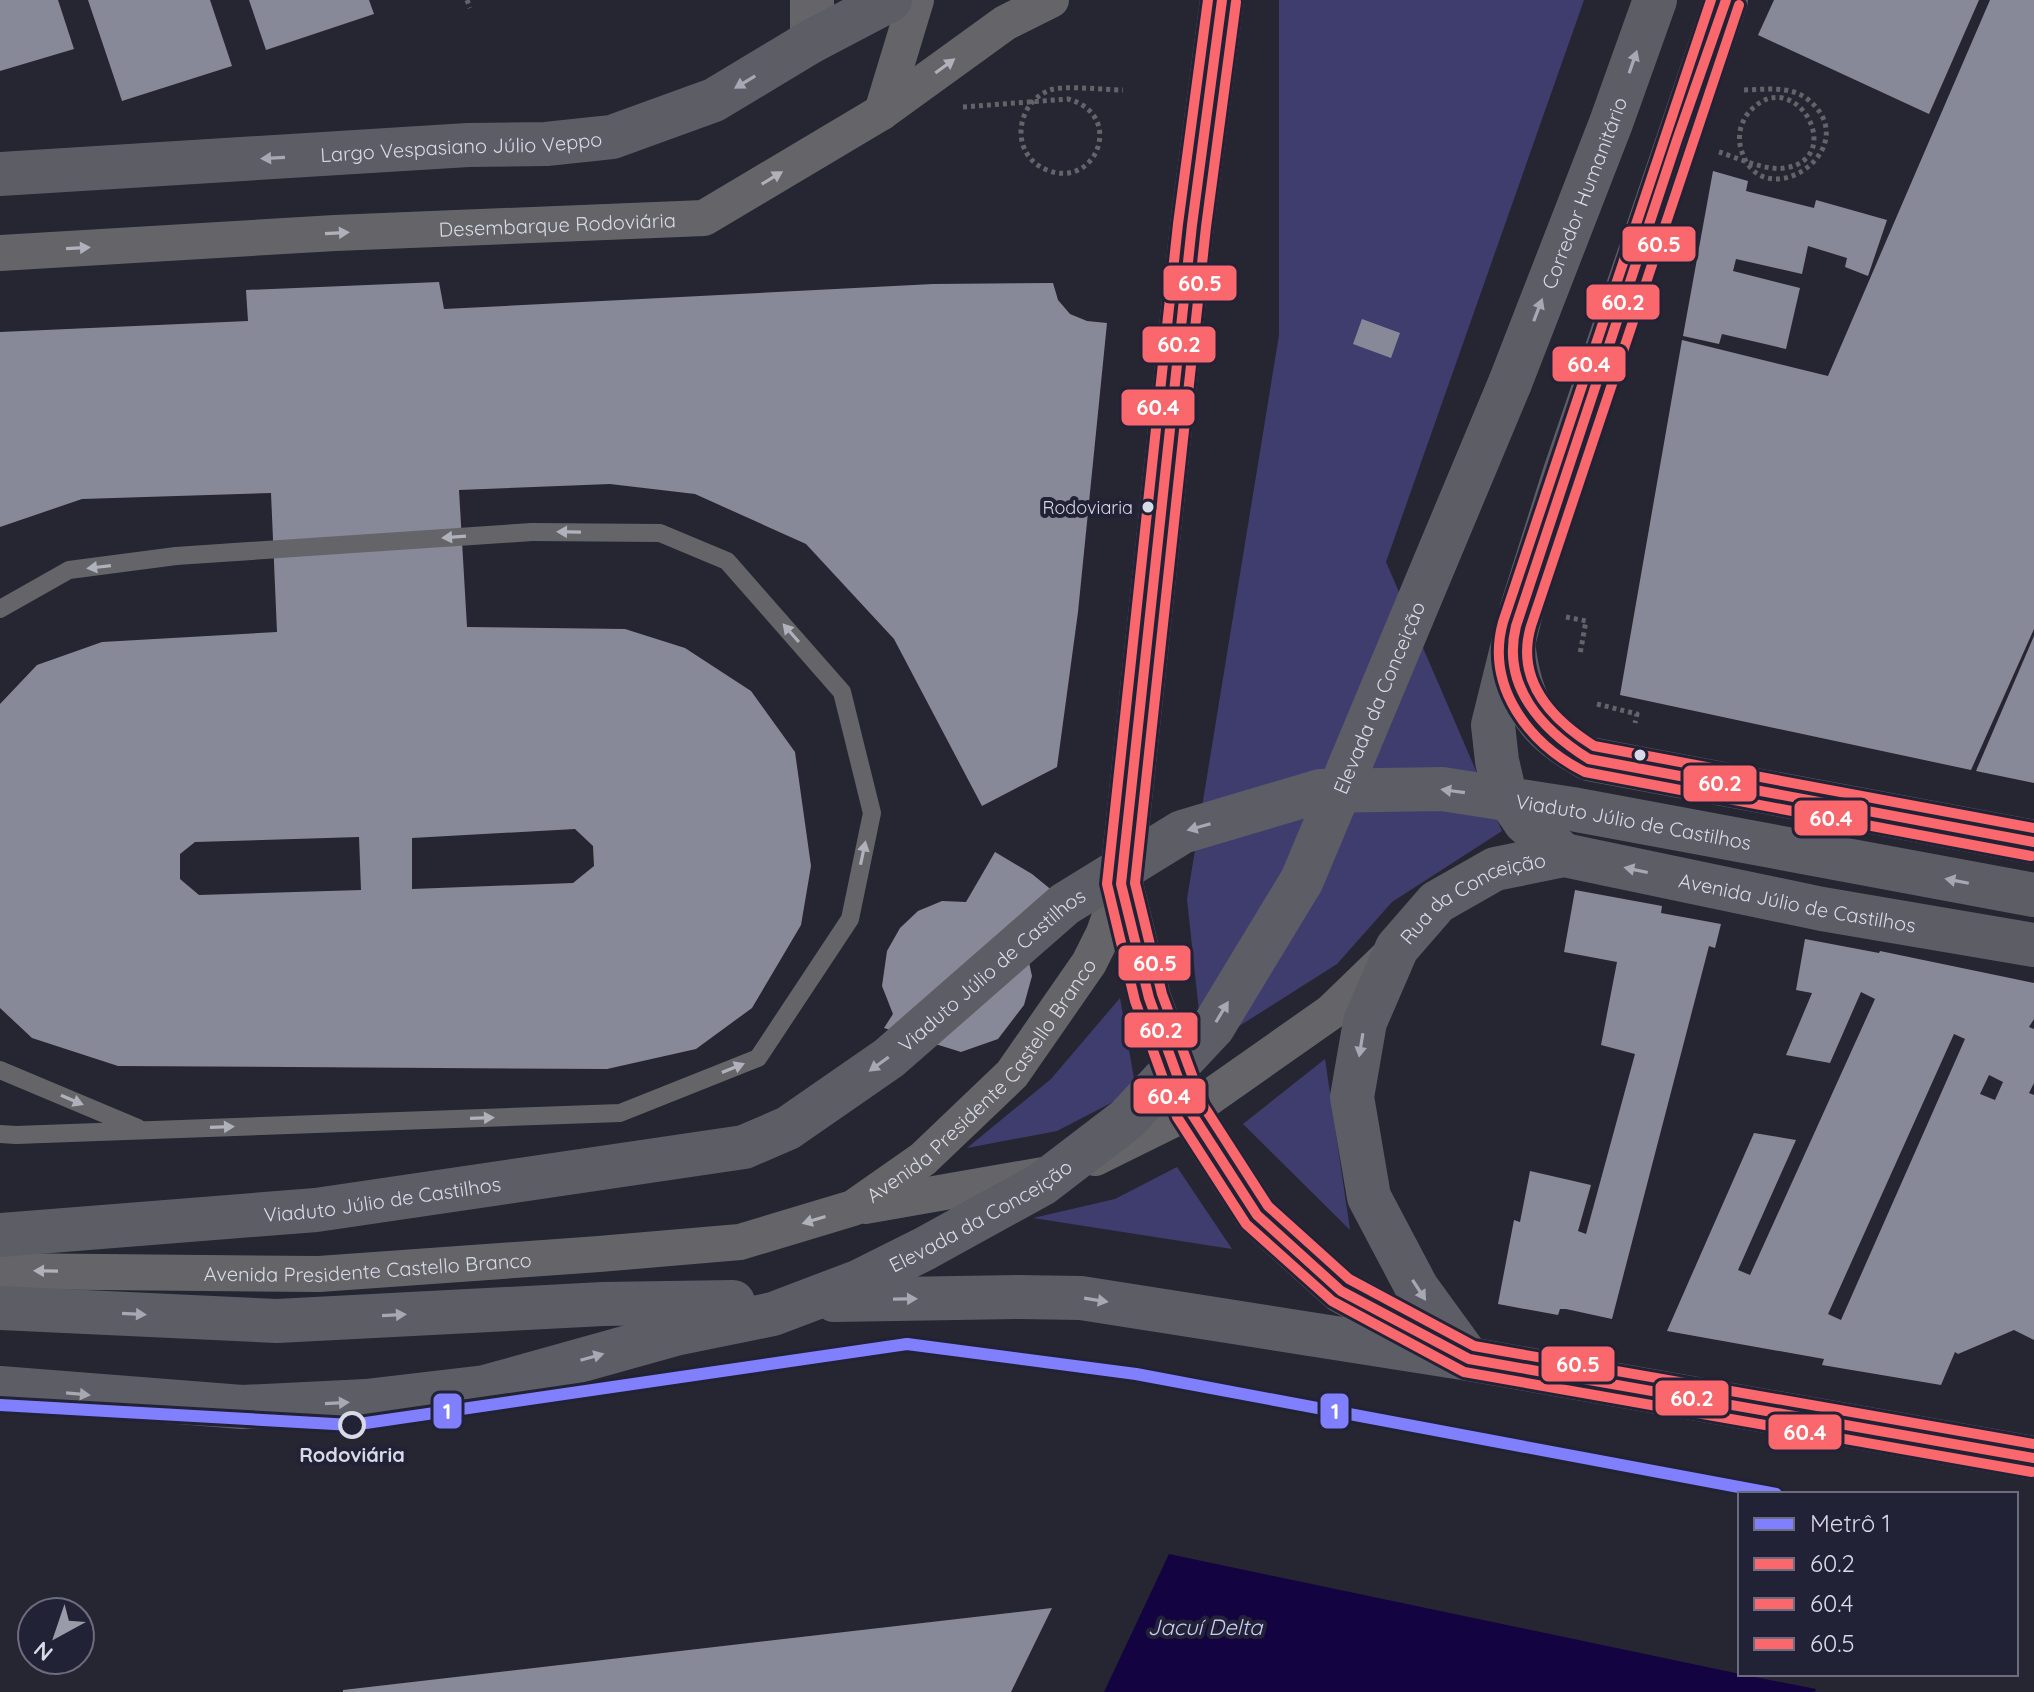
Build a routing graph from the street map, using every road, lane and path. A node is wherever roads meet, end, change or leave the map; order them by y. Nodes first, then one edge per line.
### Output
1 (467, 0) edge
2 (890, 0) edge
3 (916, 0) edge
4 (1051, 0) edge
5 (1222, 0) edge
6 (1655, 0) edge
7 (1726, 0) edge
8 (470, 8) dead end
9 (812, 21) edge
10 (1123, 90) dead end
11 (1729, 90) dead end
12 (960, 107) dead end
13 (882, 112) junction
14 (1707, 149) dead end
15 (0, 174) edge
16 (0, 253) edge
17 (1510, 383) joint
18 (0, 609) edge
19 (1586, 621) dead end
20 (1513, 643) junction
21 (1580, 654) dead end
22 (1597, 704) dead end
23 (1637, 714) dead end
24 (2034, 842) edge
25 (1564, 855) junction
26 (1121, 884) junction
27 (2034, 895) edge
28 (2034, 945) edge
29 (1397, 948) junction
30 (0, 1070) edge
31 (1190, 1111) junction
32 (144, 1130) junction
33 (0, 1134) edge
34 (853, 1208) junction
35 (0, 1235) edge
36 (0, 1271) edge
37 (0, 1308) edge
38 (1469, 1359) junction
39 (0, 1388) edge
40 (2034, 1458) edge

1 - 8 path
2 - 9 main road, Largo Vespasiano Júlio Veppo
3 - 13 street
13 -> 4 street, Desembarque Rodoviária
5 - 26 main road, Avenida Presidente Castello Branco
17 -> 6 main road, Corredor Humanitário
7 - 20 main road, Rua da Conceição
9 -> 15 main road, Largo Vespasiano Júlio Veppo
10 - 12 path
11 - 14 path
16 -> 13 street, Desembarque Rodoviária
39 -> 17 main road, Elevada da Conceição, bridge
32 -> 18 lane, bridge
19 - 21 path
20 - 24 main road
20 - 25 main road, Rua da Conceição
22 - 23 path
28 -> 25 main road, Avenida Júlio de Castilhos
25 - 29 main road, Rua da Conceição
26 - 31 main road
26 - 34 street, Avenida Presidente Castello Branco
27 -> 35 main road, Viaduto Júlio de Castilhos, bridge
29 - 31 street
29 -> 38 main road, Rua da Conceição
30 -> 32 lane
31 - 34 street
31 - 38 main road
32 - 33 lane
34 -> 36 street, Avenida Presidente Castello Branco
37 -> 38 main road, bridge
38 - 40 main road

